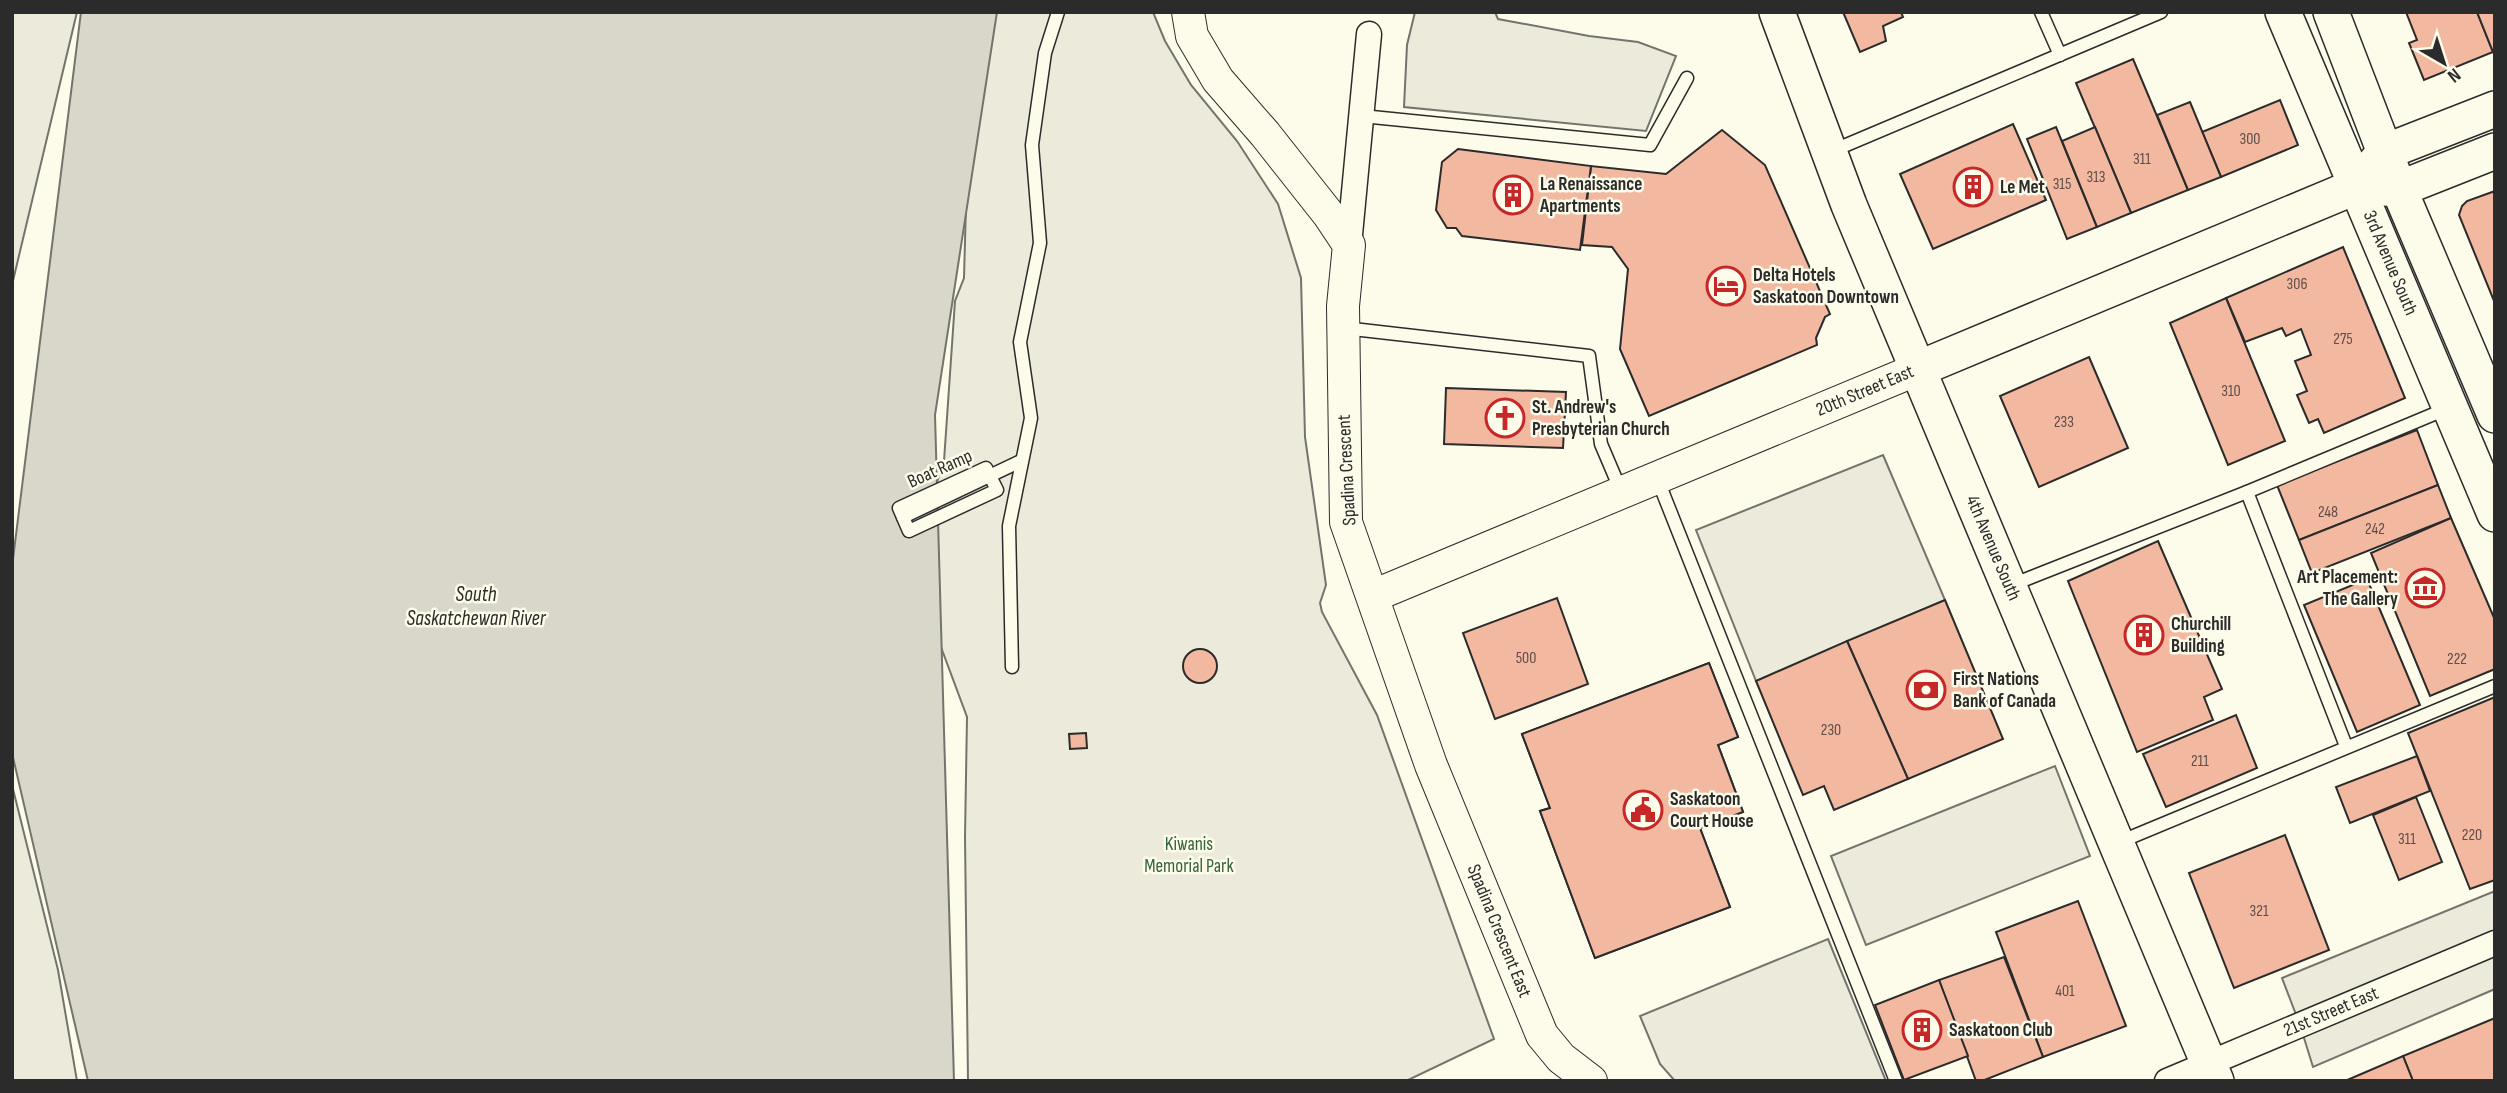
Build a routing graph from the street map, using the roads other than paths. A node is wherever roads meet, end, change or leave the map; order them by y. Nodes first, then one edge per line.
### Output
1 (1058, 12) edge
2 (1188, 12) edge
3 (1777, 12) edge
4 (2042, 12) edge
5 (2161, 12) edge
6 (2283, 12) edge
7 (2331, 12) edge
8 (1369, 34) dead end
9 (2060, 55) junction
10 (1687, 78) dead end
11 (2495, 109) edge
12 (1362, 116) junction
13 (2495, 151) edge
14 (1829, 152) junction
15 (2385, 152) junction
16 (2357, 186) junction
17 (2399, 189) junction
18 (1349, 245) junction
19 (1343, 328) junction
20 (1918, 369) junction
21 (2488, 380) edge
22 (2450, 407) junction
23 (2495, 415) edge
24 (1021, 461) junction
25 (990, 477) junction
26 (1657, 478) junction
27 (1621, 491) junction
28 (2246, 492) junction
29 (2495, 514) edge
30 (2009, 586) junction
31 (1373, 596) junction
32 (1012, 667) dead end
33 (2495, 686) edge
34 (2346, 746) junction
35 (1432, 765) joint
36 (2117, 843) junction
37 (2495, 943) edge
38 (2213, 1072) edge
39 (1591, 1081) edge
40 (1896, 1081) edge
41 (2167, 1081) edge

1 - 24 lane
2 - 18 street
3 - 14 main road, 4th Avenue South
4 - 9 lane
5 - 9 lane
6 - 16 main road, 3rd Avenue South
7 - 15 main road, 3rd Avenue South
8 - 12 street, Spadina Crescent
9 - 14 lane
10 - 12 lane
11 - 15 main road, 20th Street East
12 - 18 street, Spadina Crescent
13 - 17 main road, 20th Street East
14 - 20 main road, 4th Avenue South
15 - 16 main road, 20th Street East
15 - 17 main road, 3rd Avenue South
16 - 17 main road, 20th Street East
16 - 20 main road, 20th Street East
16 - 22 main road, 3rd Avenue South
17 - 21 main road, 3rd Avenue South
18 - 19 street, Spadina Crescent
19 - 27 lane
19 - 31 street, Spadina Crescent
20 - 26 street, 20th Street East
20 - 30 main road, 4th Avenue South
21 - 23 main road, 3rd Avenue South
22 - 28 lane
22 - 29 main road, 3rd Avenue South
24 - 25 lane
24 - 32 lane
25 - 25 lane, Boat Ramp
26 - 27 street, 20th Street East
26 - 40 lane
27 - 31 street, 20th Street East
28 - 30 lane
28 - 34 lane
30 - 36 main road, 4th Avenue South
31 - 35 street, Spadina Crescent
33 - 34 lane
34 - 36 lane
35 - 39 street, Spadina Crescent East
36 - 38 main road, 4th Avenue South
37 - 38 street, 21st Street East
38 - 41 street, 21st Street East

